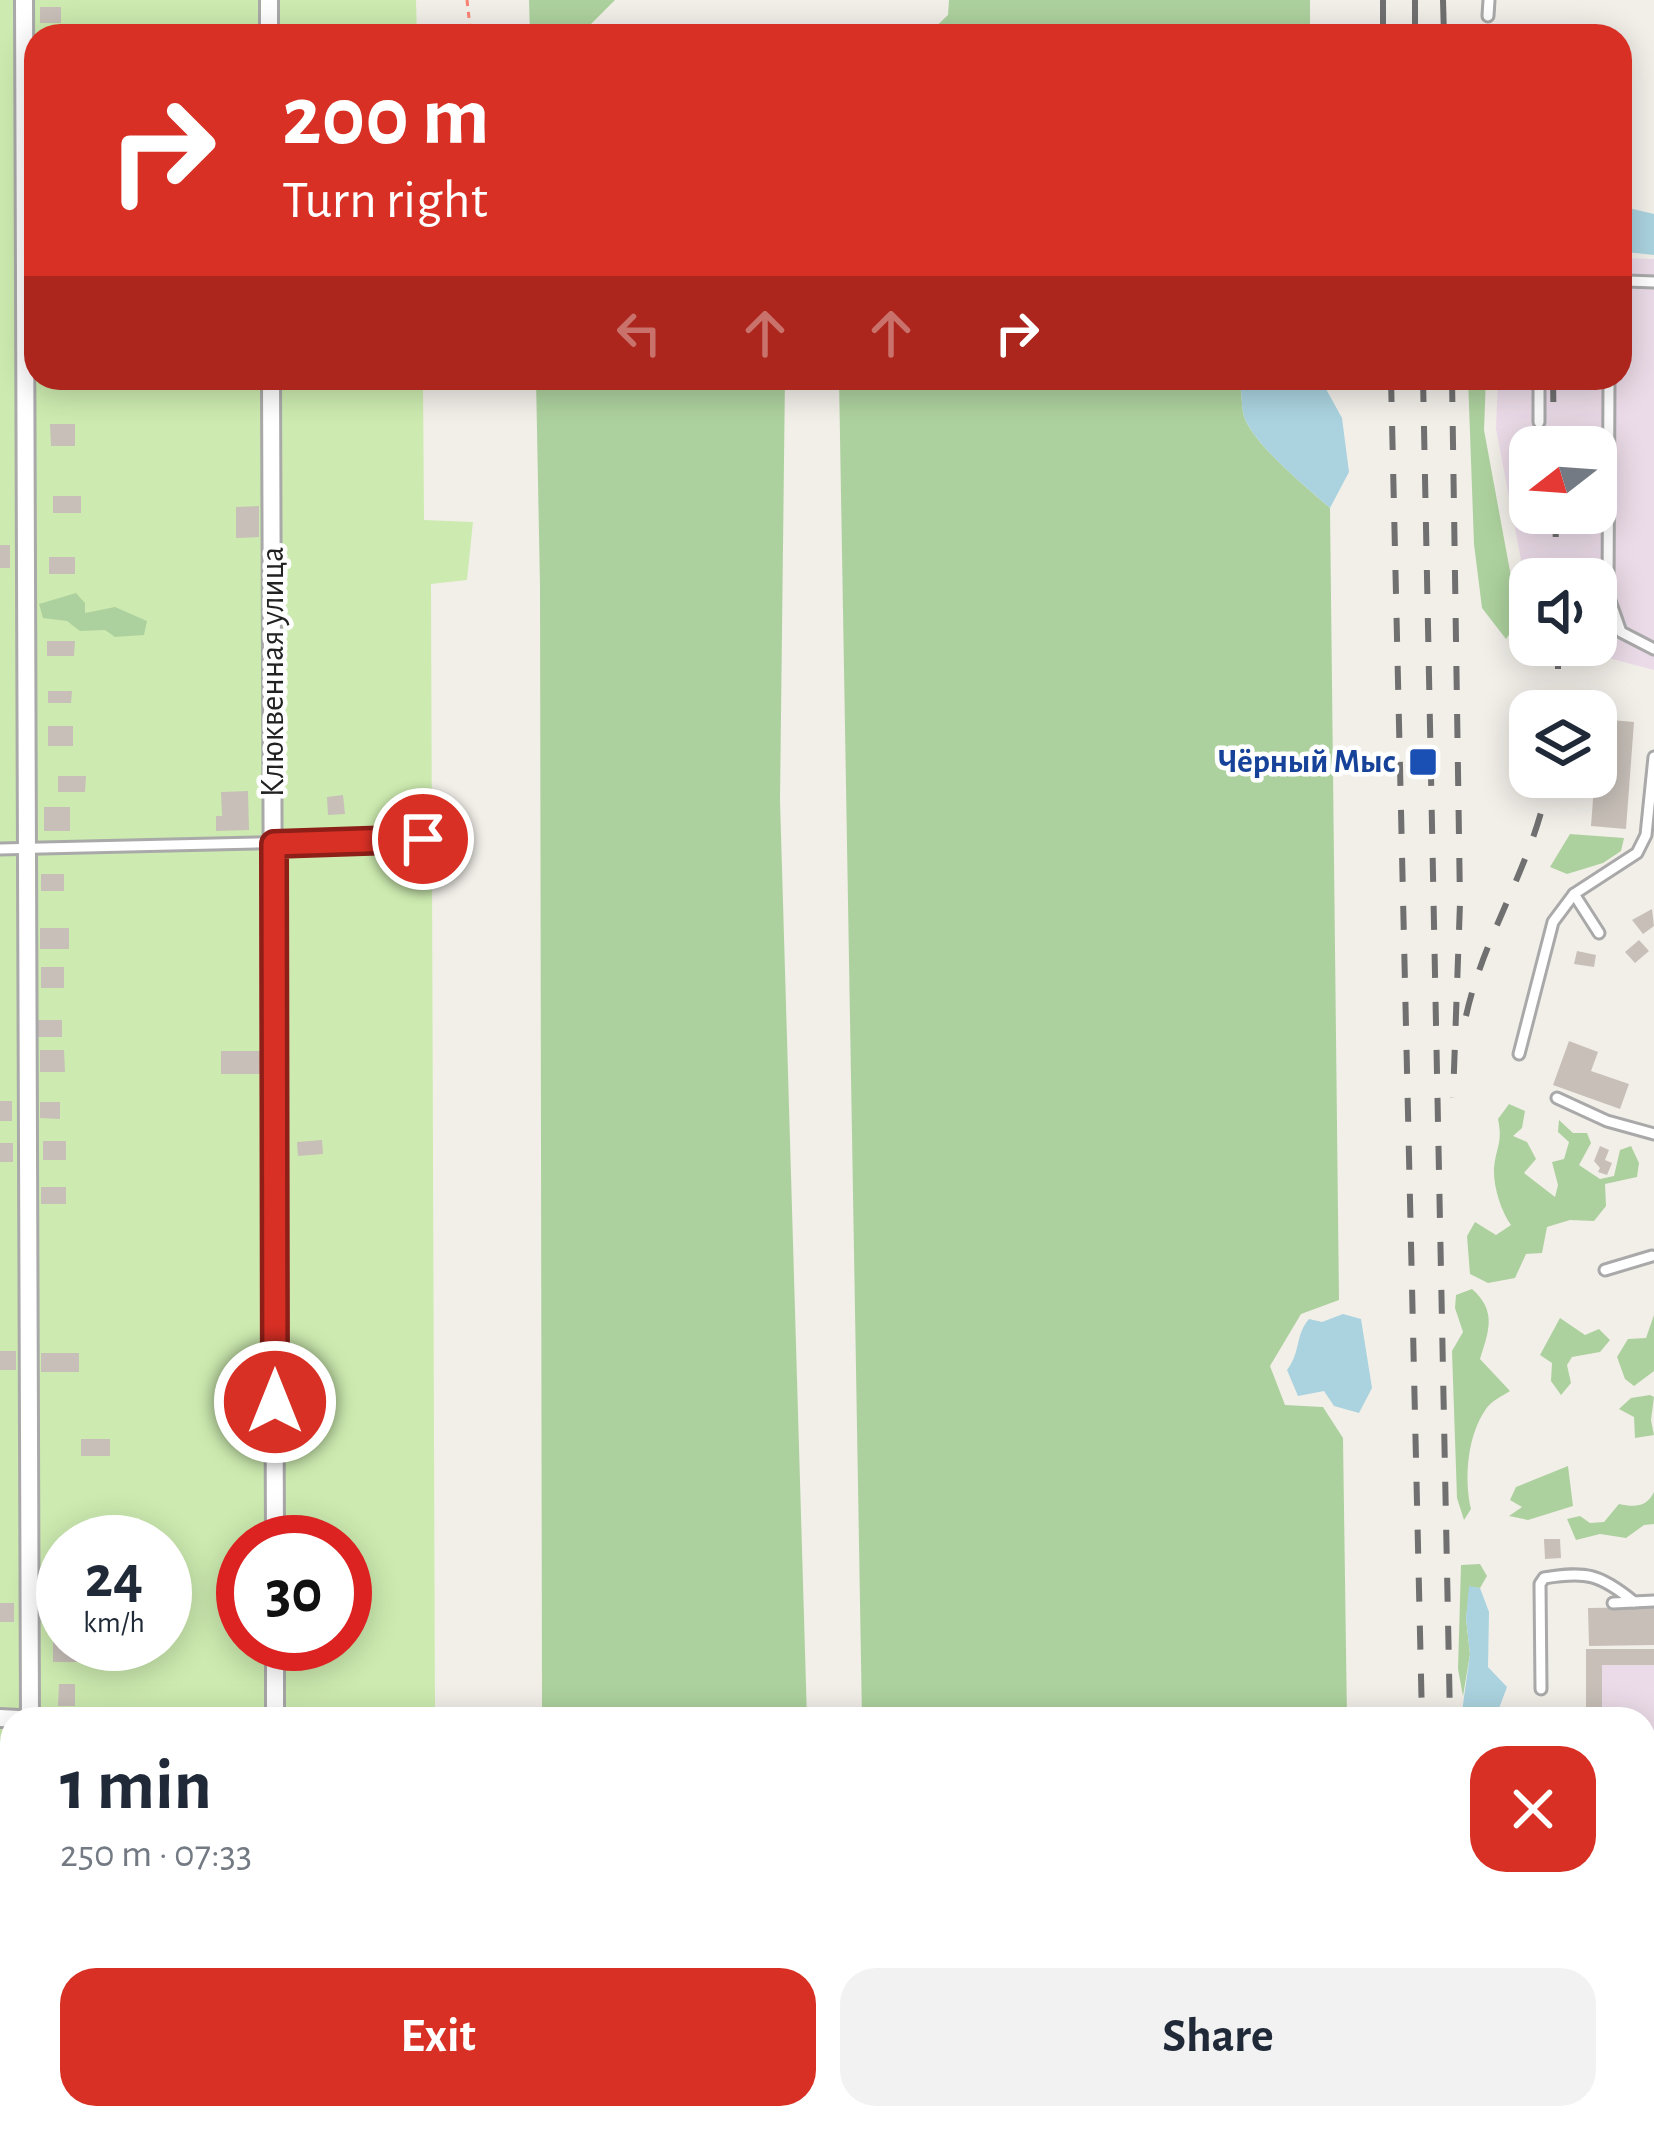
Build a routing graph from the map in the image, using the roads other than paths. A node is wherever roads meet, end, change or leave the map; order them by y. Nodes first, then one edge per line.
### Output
1 (1489, 0) edge
2 (1488, 16) dead end
3 (27, 390) edge
4 (271, 390) edge
5 (1539, 390) edge
6 (1610, 390) edge
7 (1539, 422) dead end
8 (1654, 649) edge
9 (1654, 757) edge
10 (1653, 789) edge
11 (423, 839) dead end
12 (274, 844) junction
13 (0, 850) edge
14 (25, 850) junction
15 (1574, 894) junction
16 (1599, 934) dead end
17 (1519, 1054) dead end
18 (1557, 1098) dead end
19 (1654, 1134) edge
20 (1653, 1253) edge
21 (1605, 1270) dead end
22 (275, 1515) edge
23 (1654, 1601) edge
24 (1634, 1602) junction
25 (1613, 1603) dead end
26 (275, 1671) edge
27 (1541, 1689) dead end
28 (30, 1707) edge
29 (275, 1707) edge

1 - 2 lane
3 - 14 street
4 - 12 street, Клюквенная улица
5 - 7 lane
6 - 8 lane
9 - 10 lane
10 - 15 lane
11 - 12 lane
12 - 14 lane
12 - 22 street, Клюквенная улица
13 - 14 lane
14 - 28 street
15 - 16 lane
15 - 17 lane
18 - 19 lane
20 - 21 lane
23 - 24 lane
24 - 25 lane
24 - 27 lane
26 - 29 street

